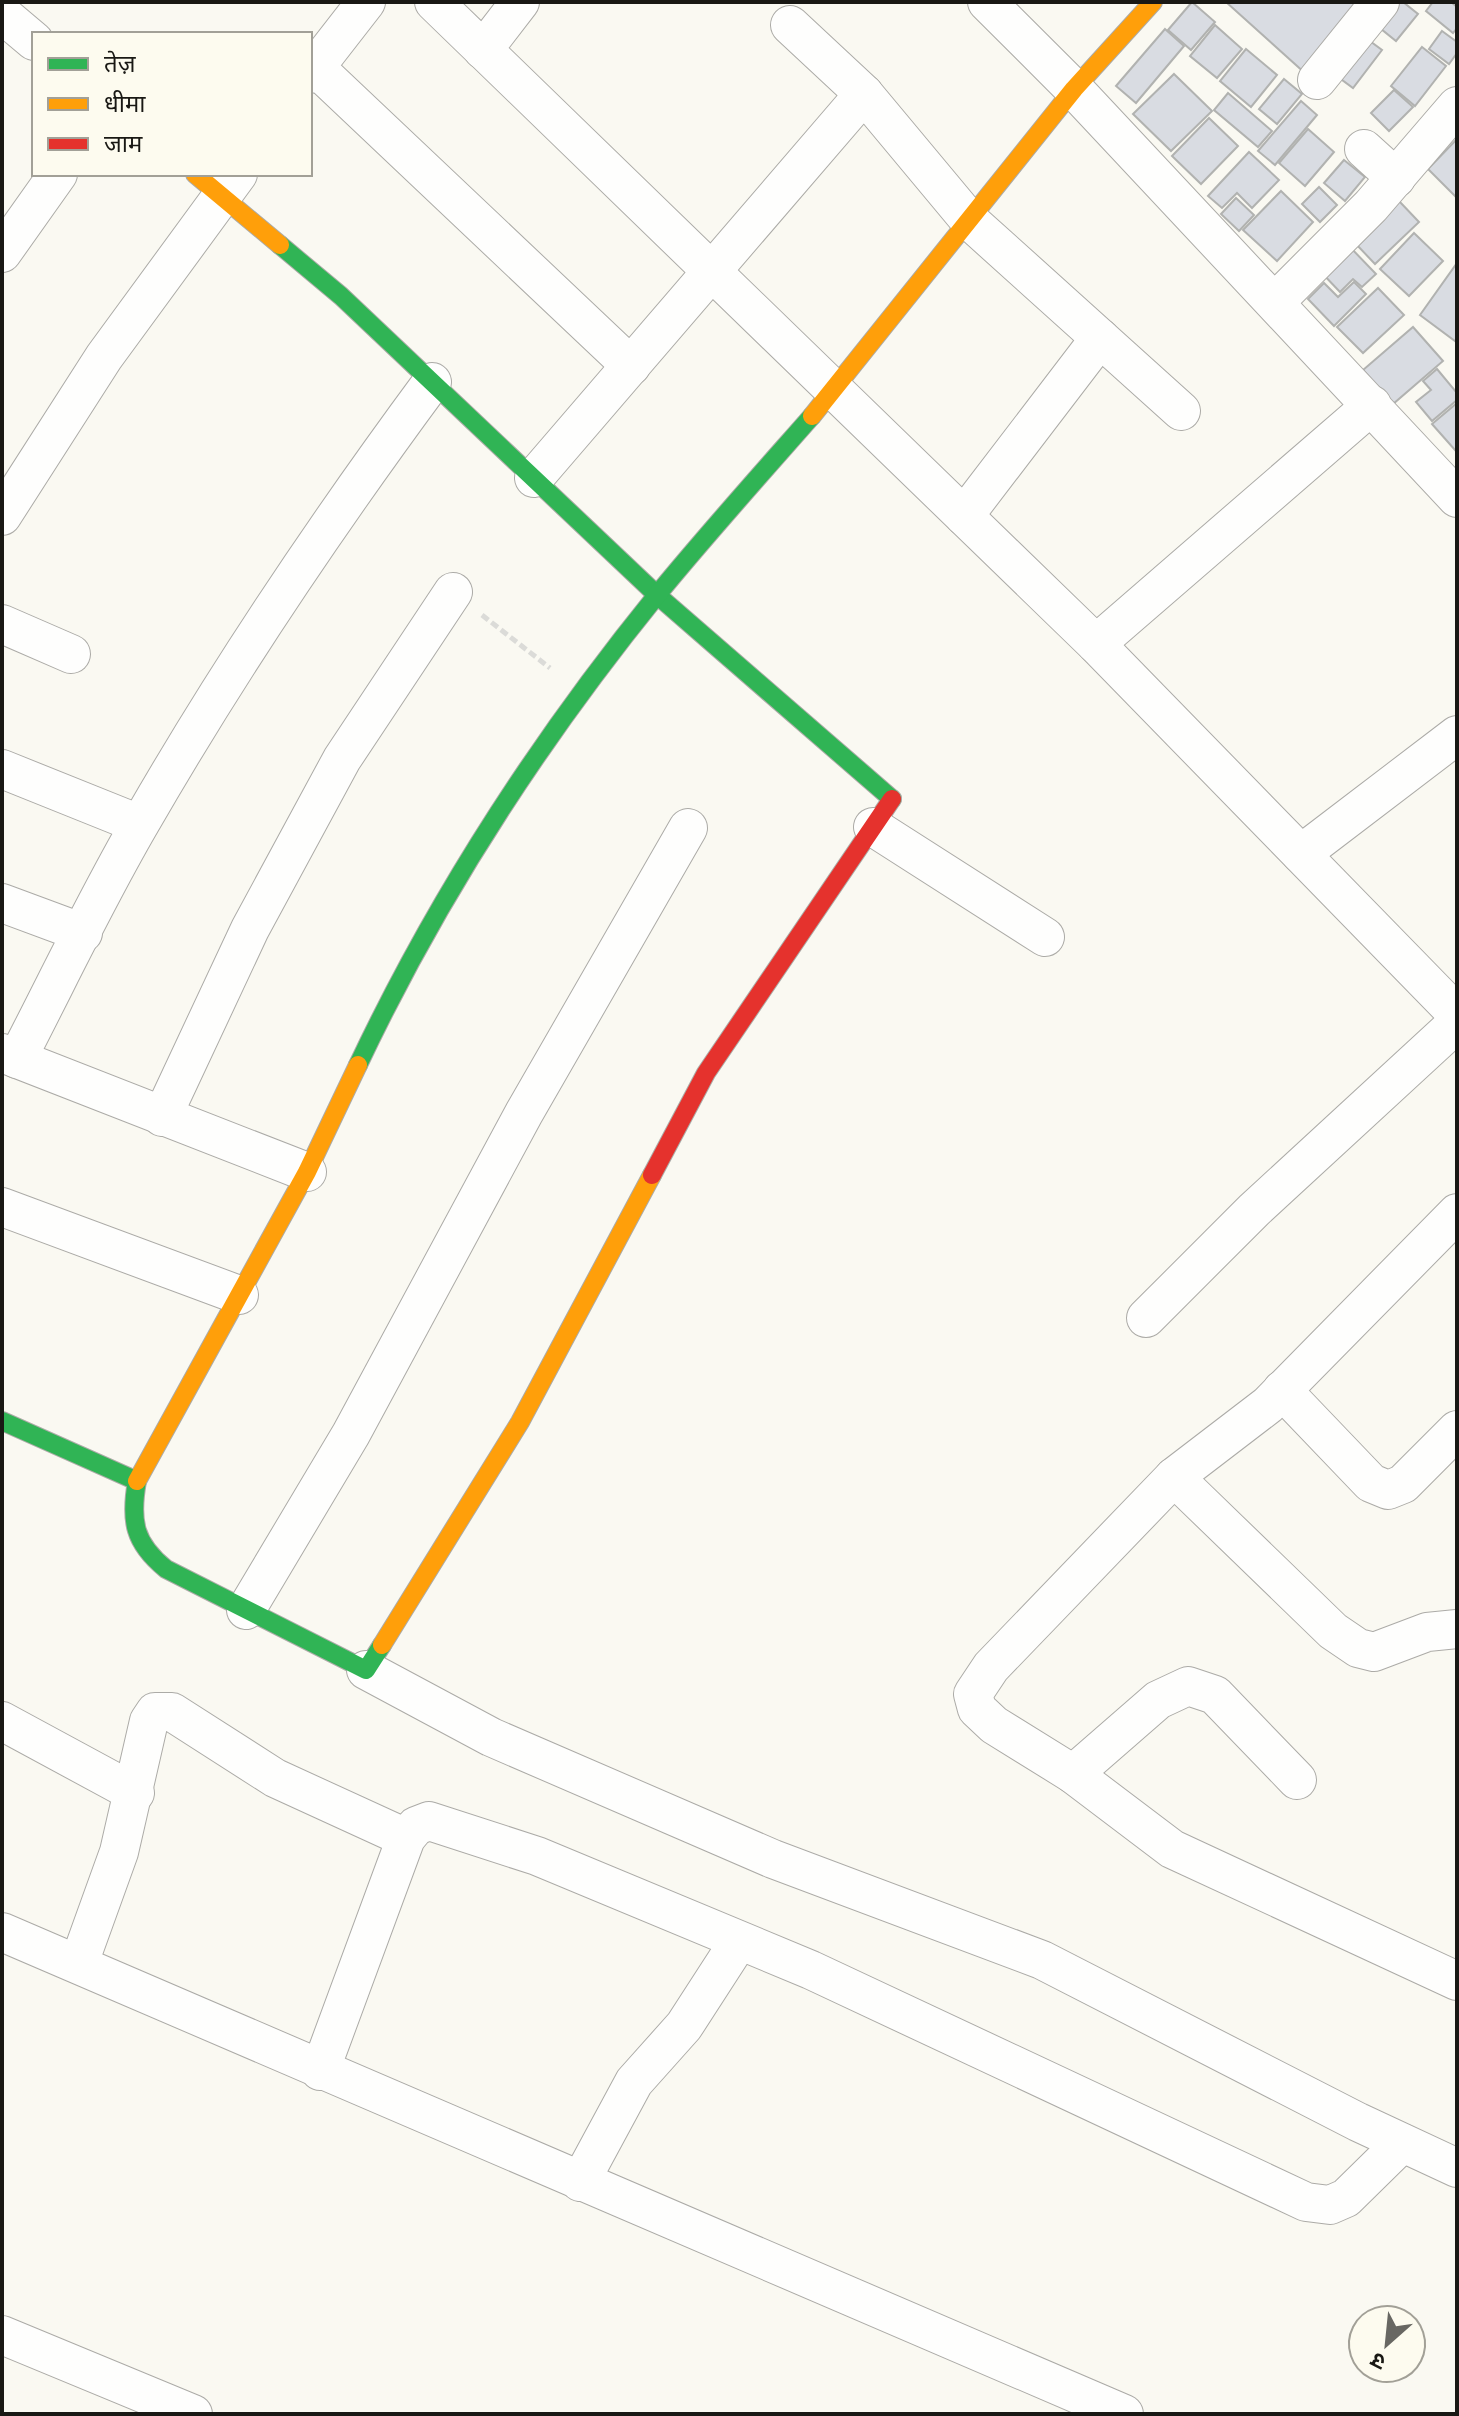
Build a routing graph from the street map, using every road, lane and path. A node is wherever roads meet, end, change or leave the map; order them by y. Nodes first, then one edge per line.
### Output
1 (366, 2) edge
2 (434, 2) edge
3 (520, 2) edge
4 (987, 2) edge
5 (1153, 2) edge
6 (1380, 2) edge
7 (2, 14) edge
8 (790, 25) dead end
9 (32, 39) edge
10 (483, 50) junction
11 (312, 70) edge
12 (1317, 80) dead end
13 (1074, 89) junction
14 (864, 94) junction
15 (1457, 106) edge
16 (1364, 149) dead end
17 (57, 176) edge
18 (1396, 178) junction
19 (218, 182) edge
20 (969, 220) junction
21 (2, 253) edge
22 (713, 272) junction
23 (1275, 302) junction
24 (1100, 338) junction
25 (631, 366) junction
26 (432, 382) junction
27 (834, 390) junction
28 (1372, 405) junction
29 (1181, 411) dead end
30 (534, 478) junction
31 (1457, 498) edge
32 (2, 516) edge
33 (964, 516) junction
34 (453, 592) joint
35 (657, 595) junction
36 (2, 624) edge
37 (1096, 644) junction
38 (71, 654) dead end
39 (582, 694) junction
40 (1457, 735) edge
41 (2, 769) edge
42 (139, 824) junction
43 (873, 827) junction
44 (688, 828) dead end
45 (1301, 854) junction
46 (2, 903) edge
47 (83, 933) junction
48 (1045, 937) dead end
49 (1457, 1014) edge
50 (1457, 1023) edge
51 (10, 1056) edge
52 (162, 1117) junction
53 (307, 1172) junction
54 (2, 1207) edge
55 (1457, 1213) edge
56 (239, 1295) junction
57 (1146, 1318) dead end
58 (1282, 1390) junction
59 (2, 1421) edge
60 (1457, 1430) edge
61 (1174, 1477) junction
62 (137, 1481) junction
63 (246, 1610) junction
64 (1456, 1628) edge
65 (366, 1670) junction
66 (2, 1721) edge
67 (1073, 1774) junction
68 (1297, 1780) dead end
69 (135, 1793) junction
70 (406, 1838) junction
71 (2, 1932) edge
72 (739, 1941) junction
73 (79, 1963) junction
74 (1457, 1981) edge
75 (320, 2071) junction
76 (1402, 2143) junction
77 (1457, 2168) edge
78 (580, 2182) junction
79 (2, 2335) edge
80 (193, 2414) edge
81 (1124, 2414) edge

1 - 11 street
2 - 10 street
3 - 10 street
4 - 13 street
5 - 13 street
6 - 12 street
7 - 9 street
8 - 14 street
10 - 22 street
11 - 25 street
13 - 20 street
13 - 23 street
14 - 20 street
14 - 22 street
15 - 18 street
16 - 18 street
17 - 21 street
18 - 23 street
19 - 26 street
19 - 32 street
20 - 24 street
20 - 27 street
22 - 25 street
22 - 27 street
23 - 28 street
24 - 29 street
24 - 33 street
25 - 30 street
26 - 30 street
26 - 42 street
27 - 33 street
27 - 35 street
28 - 31 street
28 - 37 street
30 - 35 street
33 - 37 street
34 - 39 path
34 - 52 street
35 - 39 street
35 - 43 street
36 - 38 street
37 - 45 street
39 - 53 street
40 - 45 street
41 - 42 street
42 - 47 street
43 - 48 street
43 - 65 street
44 - 63 street
45 - 49 street
46 - 47 street
47 - 51 street
50 - 57 street
51 - 52 street
52 - 53 street
53 - 56 street
54 - 56 street
55 - 58 street
56 - 62 street
58 - 60 street
58 - 61 street
59 - 62 street
61 - 64 street
61 - 67 street
62 - 63 street
63 - 65 street
65 - 76 street
66 - 69 street
67 - 68 street
67 - 74 street
69 - 70 street
69 - 73 street
70 - 72 street
70 - 75 street
71 - 73 street
72 - 76 street
72 - 78 street
73 - 75 street
75 - 78 street
76 - 77 street
78 - 81 street
79 - 80 street

